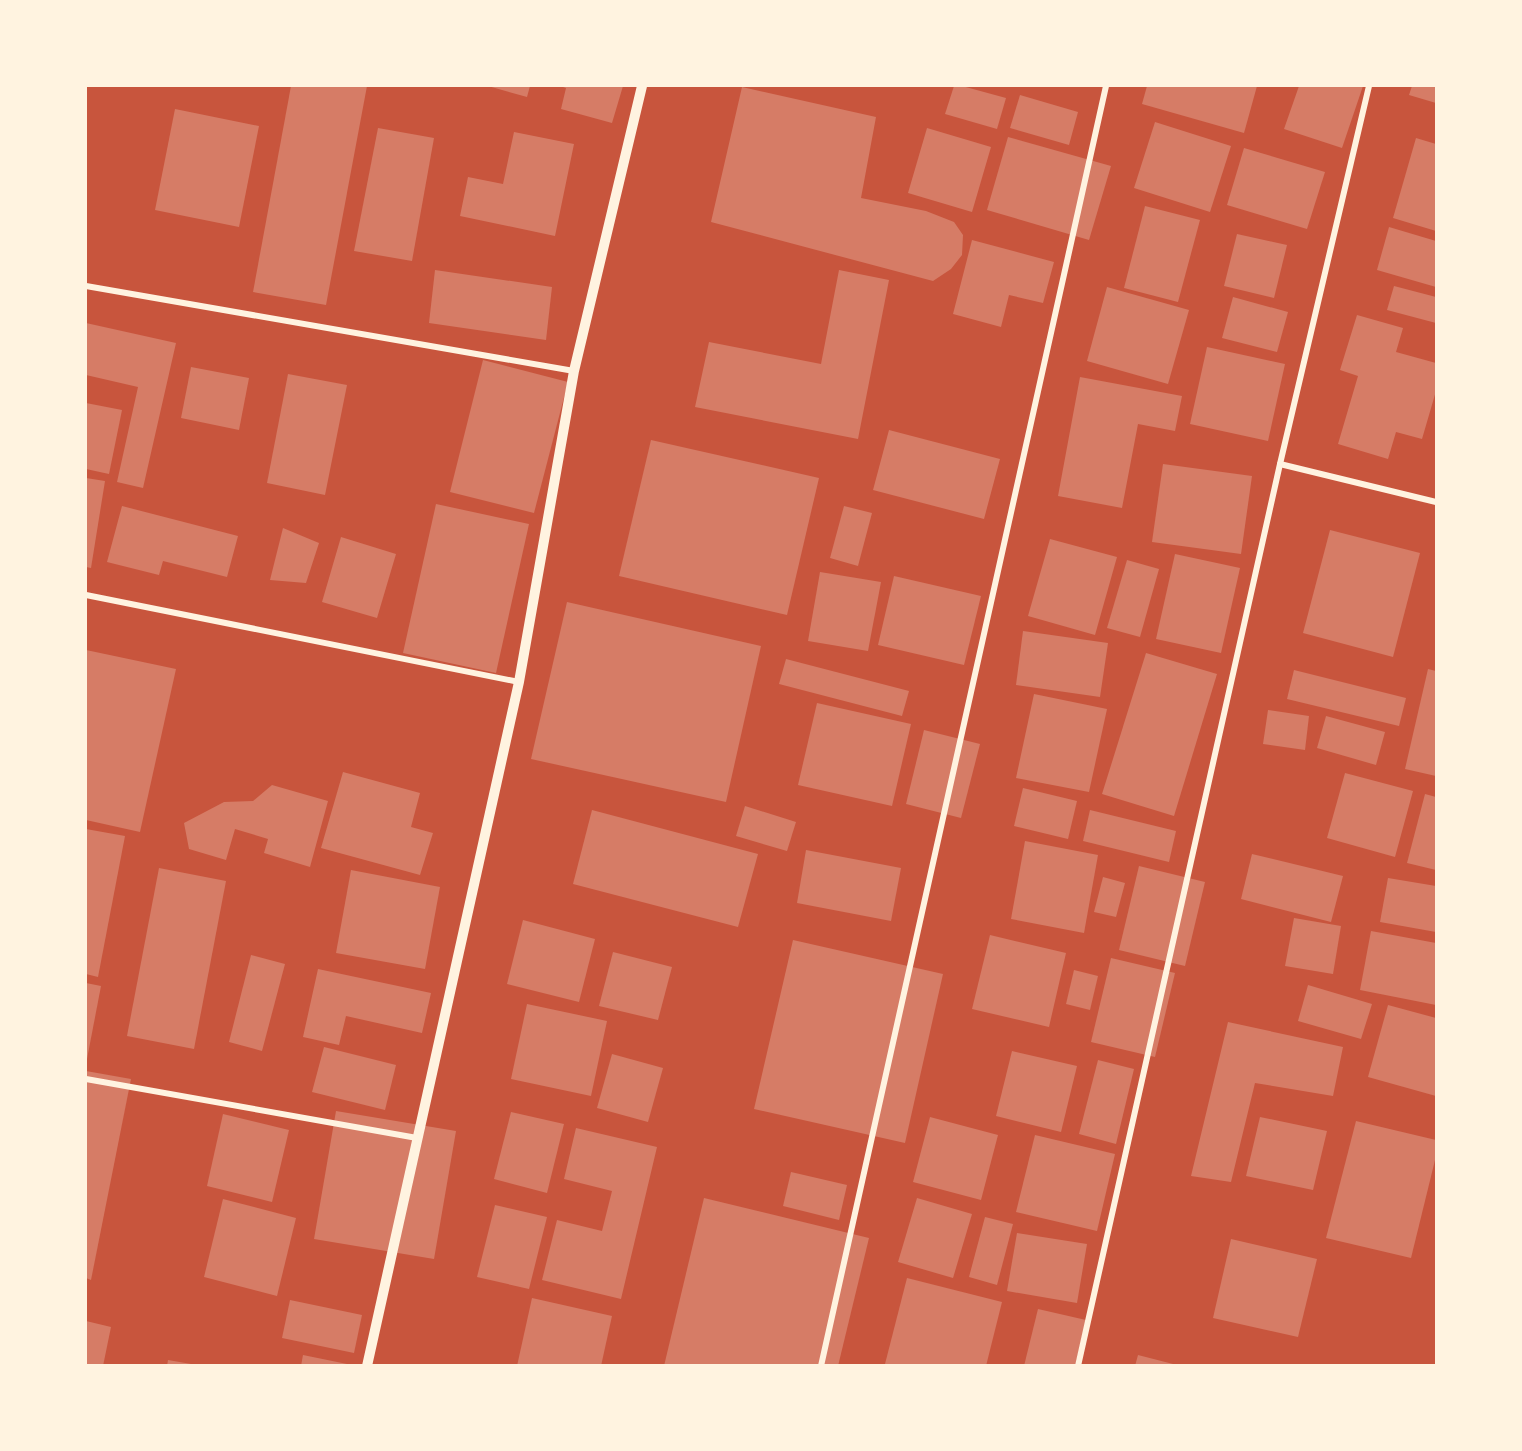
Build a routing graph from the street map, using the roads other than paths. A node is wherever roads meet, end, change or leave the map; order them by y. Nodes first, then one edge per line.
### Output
1 (642, 86) edge
2 (1106, 86) edge
3 (1369, 86) edge
4 (86, 286) edge
5 (574, 370) junction
6 (1280, 464) junction
7 (1437, 502) edge
8 (86, 595) edge
9 (519, 682) junction
10 (86, 1078) edge
11 (417, 1138) junction
12 (367, 1365) edge
13 (821, 1365) edge
14 (1078, 1365) edge

1 - 5 street
2 - 13 street
3 - 6 street
4 - 5 street
5 - 9 street
6 - 7 street
6 - 14 street
8 - 9 street
9 - 11 street
10 - 11 street
11 - 12 street

